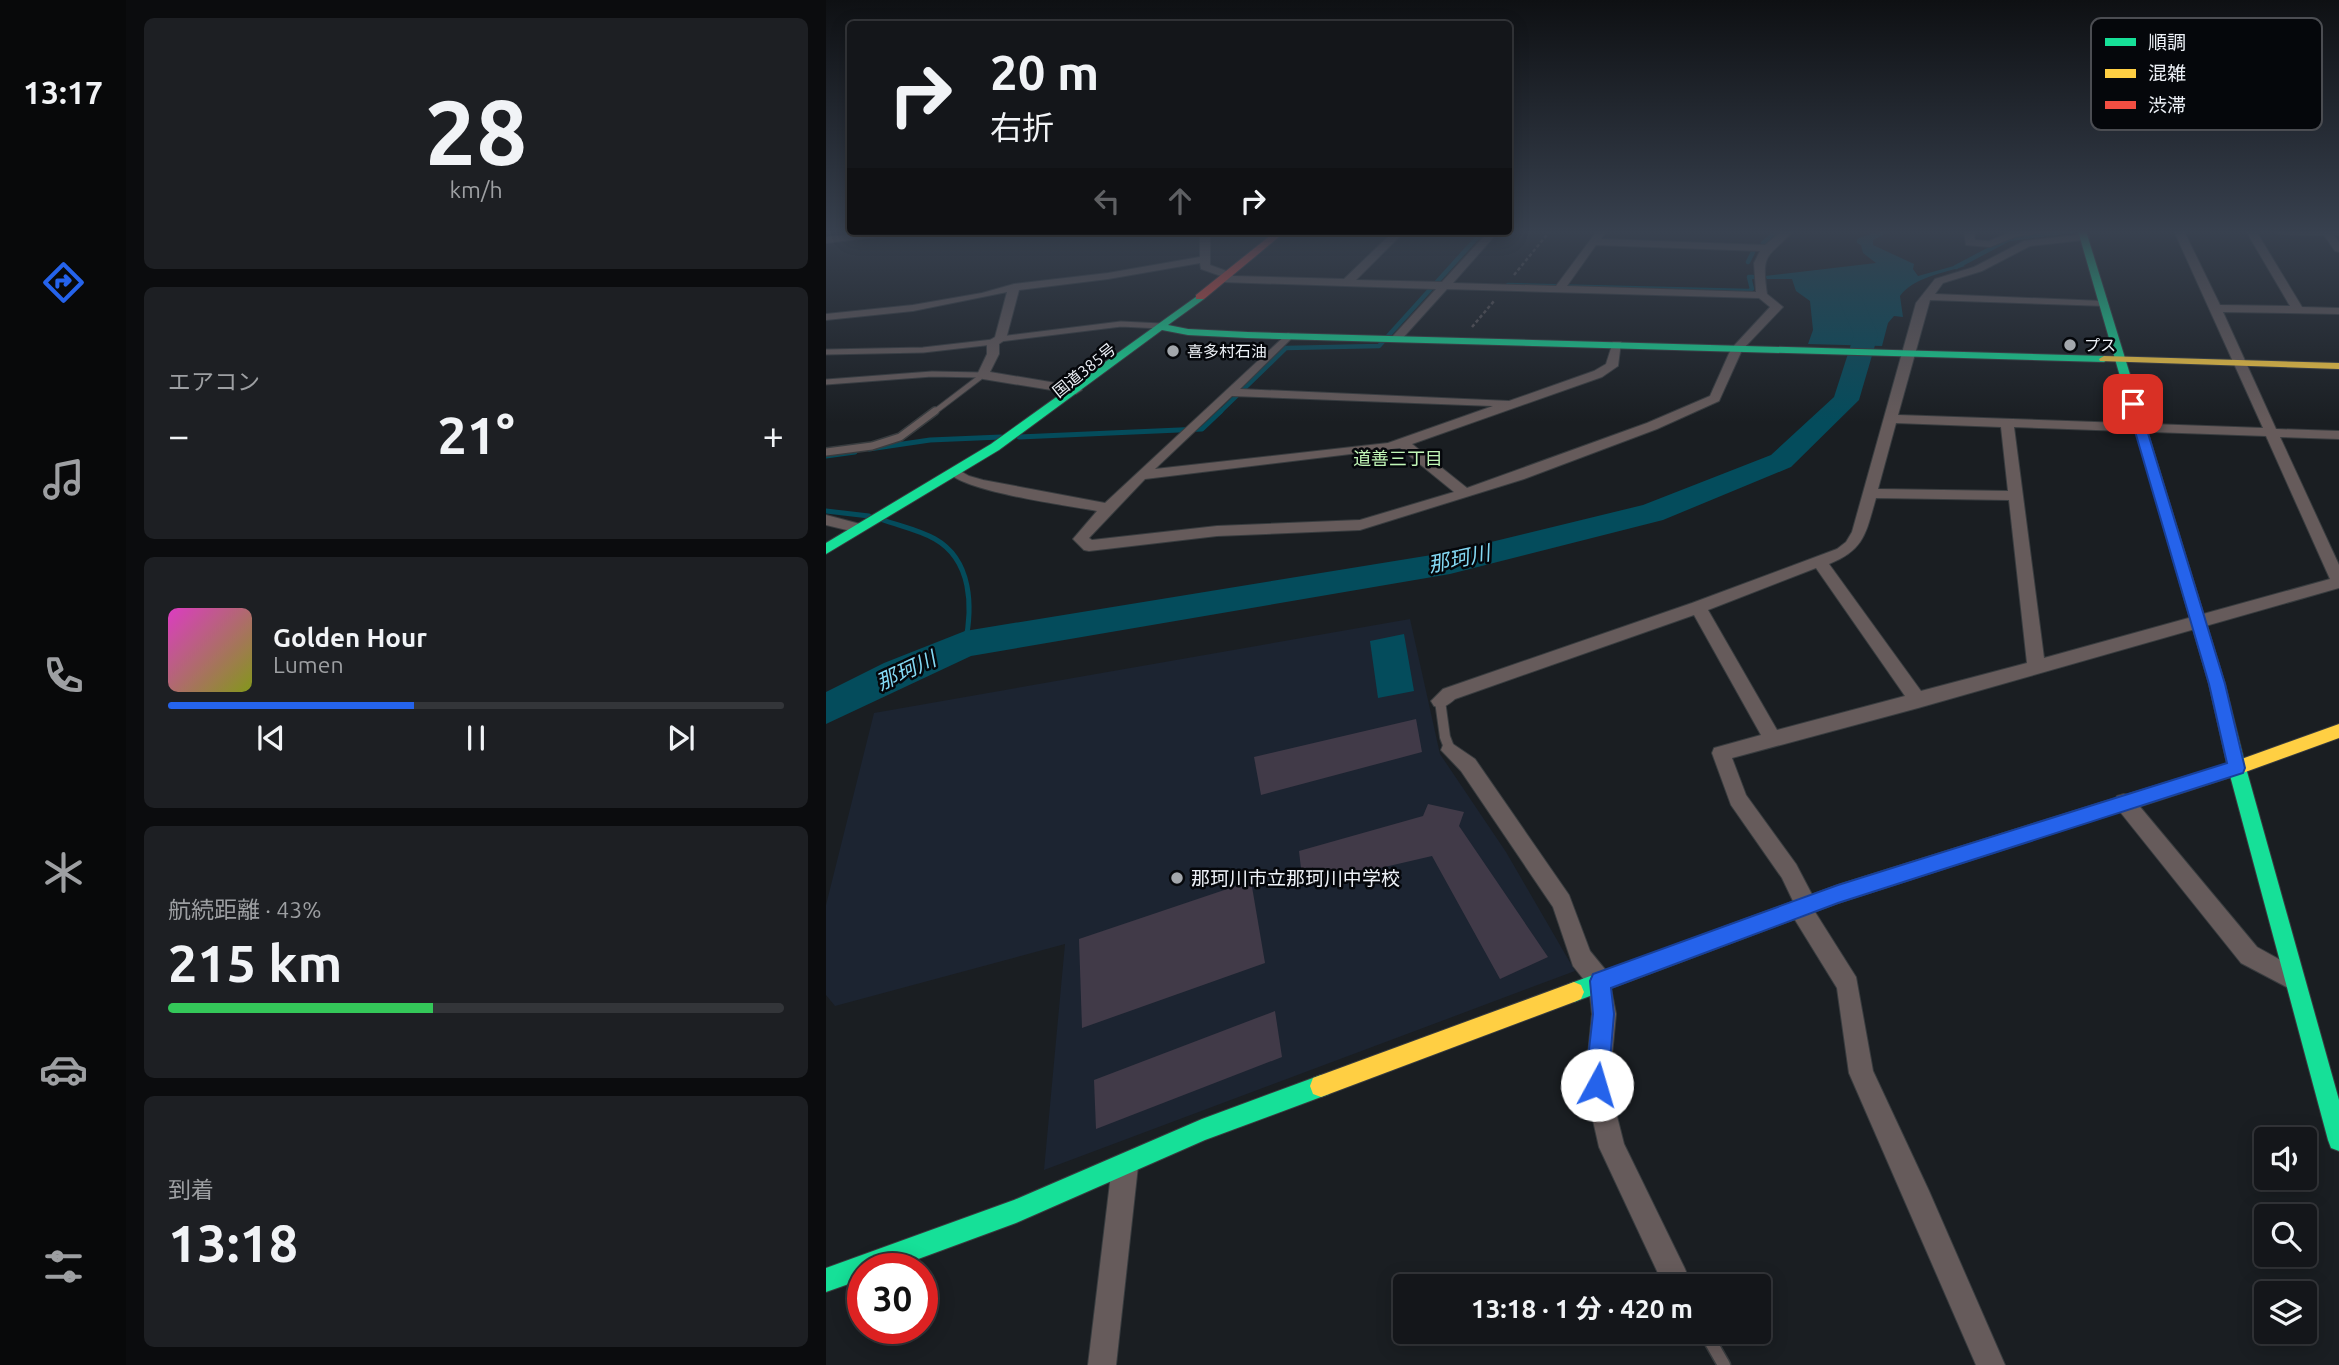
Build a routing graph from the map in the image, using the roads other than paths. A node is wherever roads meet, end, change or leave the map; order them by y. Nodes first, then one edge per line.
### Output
1 (977, 295) edge
2 (1012, 295) edge
3 (1203, 295) edge
4 (1436, 295) edge
5 (1752, 295) edge
6 (1762, 295) joint
7 (2100, 295) edge
8 (2209, 295) edge
9 (2289, 295) edge
10 (1927, 297) joint
11 (2102, 304) junction
12 (2215, 307) junction
13 (2298, 310) junction
14 (2339, 311) edge
15 (826, 317) edge
16 (1162, 327) junction
17 (1289, 336) junction
18 (1396, 339) junction
19 (997, 341) junction
20 (1617, 345) junction
21 (1742, 349) junction
22 (826, 352) edge
23 (1905, 353) junction
24 (2119, 359) junction
25 (2242, 363) junction
26 (2339, 366) edge
27 (983, 375) junction
28 (826, 382) edge
29 (1076, 390) junction
30 (1231, 392) junction
31 (1515, 404) junction
32 (1889, 419) junction
33 (2007, 423) junction
34 (2140, 427) junction
35 (2272, 432) junction
36 (2339, 435) edge
37 (1402, 443) junction
38 (826, 452) edge
39 (1141, 475) junction
40 (960, 476) junction
41 (1869, 493) junction
42 (1465, 494) junction
43 (2014, 496) junction
44 (1108, 508) junction
45 (826, 520) edge
46 (859, 528) junction
47 (826, 549) edge
48 (1820, 562) junction
49 (826, 564) edge
50 (2339, 582) edge
51 (1698, 607) junction
52 (2199, 622) junction
53 (2036, 666) junction
54 (1440, 701) joint
55 (1918, 701) junction
56 (2339, 731) edge
57 (1773, 739) junction
58 (1450, 750) joint
59 (2237, 768) junction
60 (2124, 802) junction
61 (1803, 907) junction
62 (2294, 979) junction
63 (1600, 981) junction
64 (2314, 1053) junction
65 (2339, 1071) edge
66 (2339, 1140) edge
67 (1125, 1167) junction
68 (1673, 1274) edge
69 (826, 1280) edge
70 (1712, 1344) edge
71 (1102, 1365) edge
72 (1724, 1365) edge
73 (1991, 1365) edge

1 - 15 street
2 - 19 street
3 - 16 main road
4 - 18 street
5 - 6 street
6 - 21 street
7 - 11 main road
8 - 12 street
9 - 13 street
10 - 11 street
10 - 23 street
11 - 24 main road
12 - 13 street
12 - 25 street
13 - 14 street
16 - 17 main road
16 - 19 lane
16 - 29 main road, 国道385号
16 - 40 main road, 国道385号
17 - 18 main road
17 - 30 street
18 - 20 main road
19 - 22 lane
19 - 27 street
20 - 21 main road
20 - 31 street
21 - 23 main road
21 - 42 street
23 - 24 main road
23 - 32 street
24 - 25 main road
24 - 34 main road
25 - 26 main road
25 - 35 street
27 - 28 lane
27 - 29 street
27 - 38 lane
29 - 40 main road, 国道385号
30 - 31 street
30 - 39 street
31 - 37 street
32 - 33 street
32 - 41 street
33 - 34 street
33 - 43 street
34 - 35 street
34 - 52 main road
35 - 36 street
35 - 50 street
37 - 39 street
37 - 42 street
39 - 44 street
40 - 44 street
40 - 46 main road, 国道385号
40 - 49 main road, 国道385号
41 - 43 street
41 - 48 street
42 - 44 street
43 - 53 street
45 - 46 street
46 - 47 main road, 国道385号
48 - 51 street
48 - 55 street
50 - 52 street
51 - 54 street
51 - 57 street
52 - 53 street
52 - 59 main road
53 - 55 street
54 - 58 lane
55 - 57 street
56 - 59 main road
57 - 61 street
58 - 63 street
59 - 60 main road
59 - 62 main road
60 - 61 main road
60 - 62 street
61 - 63 main road
61 - 73 street
62 - 64 main road
63 - 67 main road
63 - 68 street
64 - 65 street
64 - 66 main road
67 - 69 main road
67 - 71 street
70 - 72 lane

